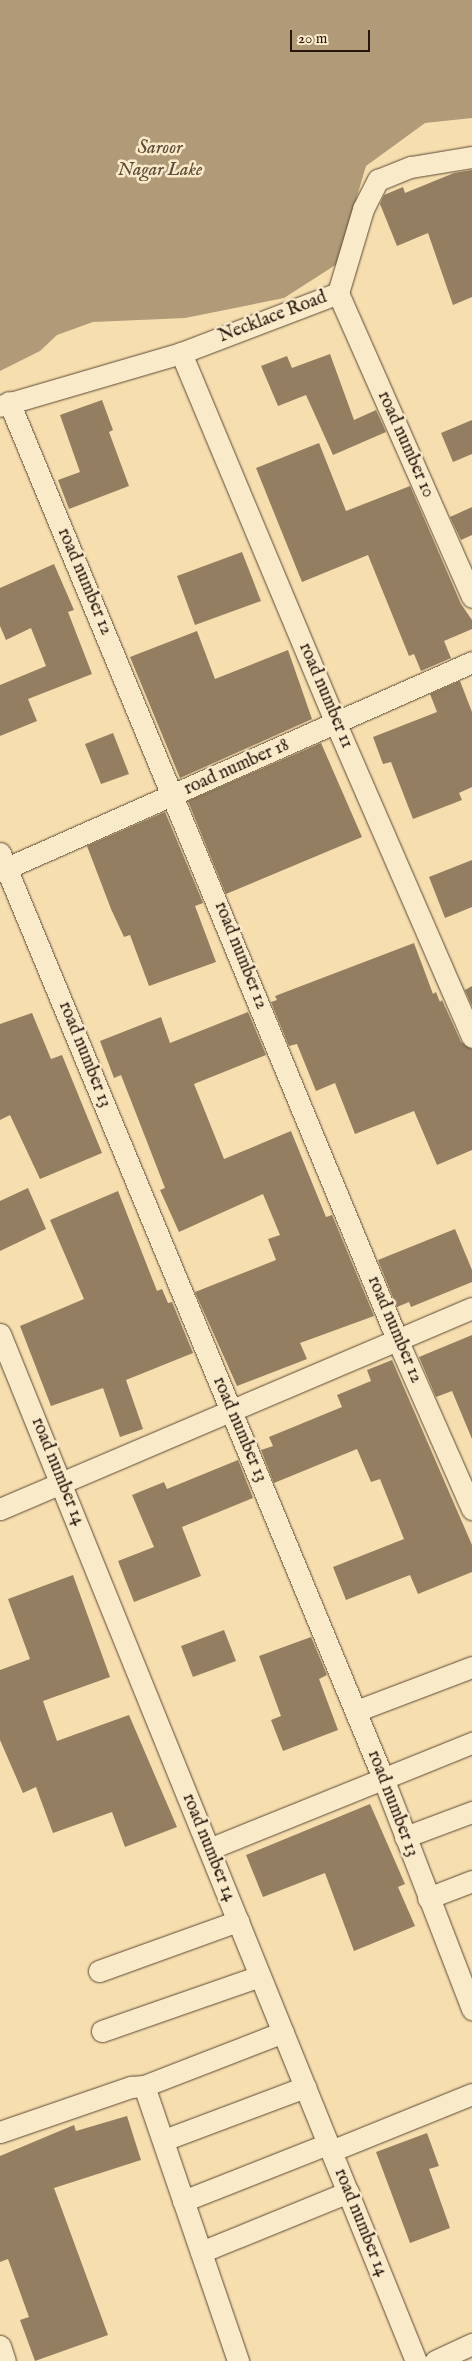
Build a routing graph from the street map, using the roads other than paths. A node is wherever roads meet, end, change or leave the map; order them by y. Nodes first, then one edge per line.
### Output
1 (472, 158) edge
2 (338, 293) junction
3 (181, 353) junction
4 (4, 404) edge
5 (472, 597) edge
6 (472, 662) edge
7 (336, 724) junction
8 (174, 795) junction
9 (2, 864) edge
10 (472, 1037) edge
11 (472, 1308) edge
12 (0, 1334) edge
13 (397, 1339) junction
14 (230, 1410) junction
15 (62, 1482) junction
16 (0, 1509) edge
17 (472, 1509) edge
18 (472, 1667) edge
19 (356, 1711) junction
20 (472, 1743) edge
21 (384, 1778) junction
22 (472, 1812) edge
23 (405, 1837) junction
24 (209, 1849) junction
25 (472, 1880) edge
26 (428, 1898) junction
27 (238, 1921) junction
28 (463, 1963) edge
29 (99, 1971) dead end
30 (260, 1976) junction
31 (472, 2009) edge
32 (102, 2031) dead end
33 (283, 2032) junction
34 (144, 2086) junction
35 (305, 2087) junction
36 (472, 2094) edge
37 (0, 2132) edge
38 (164, 2140) junction
39 (330, 2147) junction
40 (348, 2192) junction
41 (183, 2201) junction
42 (201, 2252) junction
43 (472, 2344) edge
44 (0, 2346) edge
45 (5, 2361) edge
46 (238, 2361) edge
47 (416, 2361) edge
48 (435, 2361) edge

1 - 2 street, Necklace Road
2 - 3 street, Necklace Road
2 - 5 street, road number 10
3 - 4 street, Necklace Road
3 - 7 street, road number 11
4 - 8 street, road number 12
6 - 7 street, road number 18
7 - 8 street, road number 18
7 - 10 street, road number 11
8 - 9 street, road number 18
8 - 13 street, road number 12
9 - 14 street, road number 13
11 - 13 street
12 - 15 street, road number 14
13 - 14 street
13 - 17 street, road number 12
14 - 15 street
14 - 19 street, road number 13
15 - 16 street
15 - 24 street, road number 14
18 - 19 street
19 - 21 street, road number 13
20 - 21 street
21 - 23 street, road number 13
21 - 24 street
22 - 23 street
23 - 26 street, road number 13
24 - 27 street, road number 14
25 - 26 street
26 - 28 street, road number 13
27 - 29 street
27 - 30 street, road number 14
28 - 31 street, road number 13
30 - 32 street
30 - 33 street, road number 14
33 - 34 street
33 - 35 street, road number 14
34 - 37 street
34 - 38 street
35 - 38 street
35 - 39 street, road number 14
36 - 39 street
38 - 41 street
39 - 40 street, road number 14
39 - 41 street
40 - 42 street
40 - 47 street, road number 14
41 - 42 street
42 - 46 street
43 - 48 street
44 - 45 street

